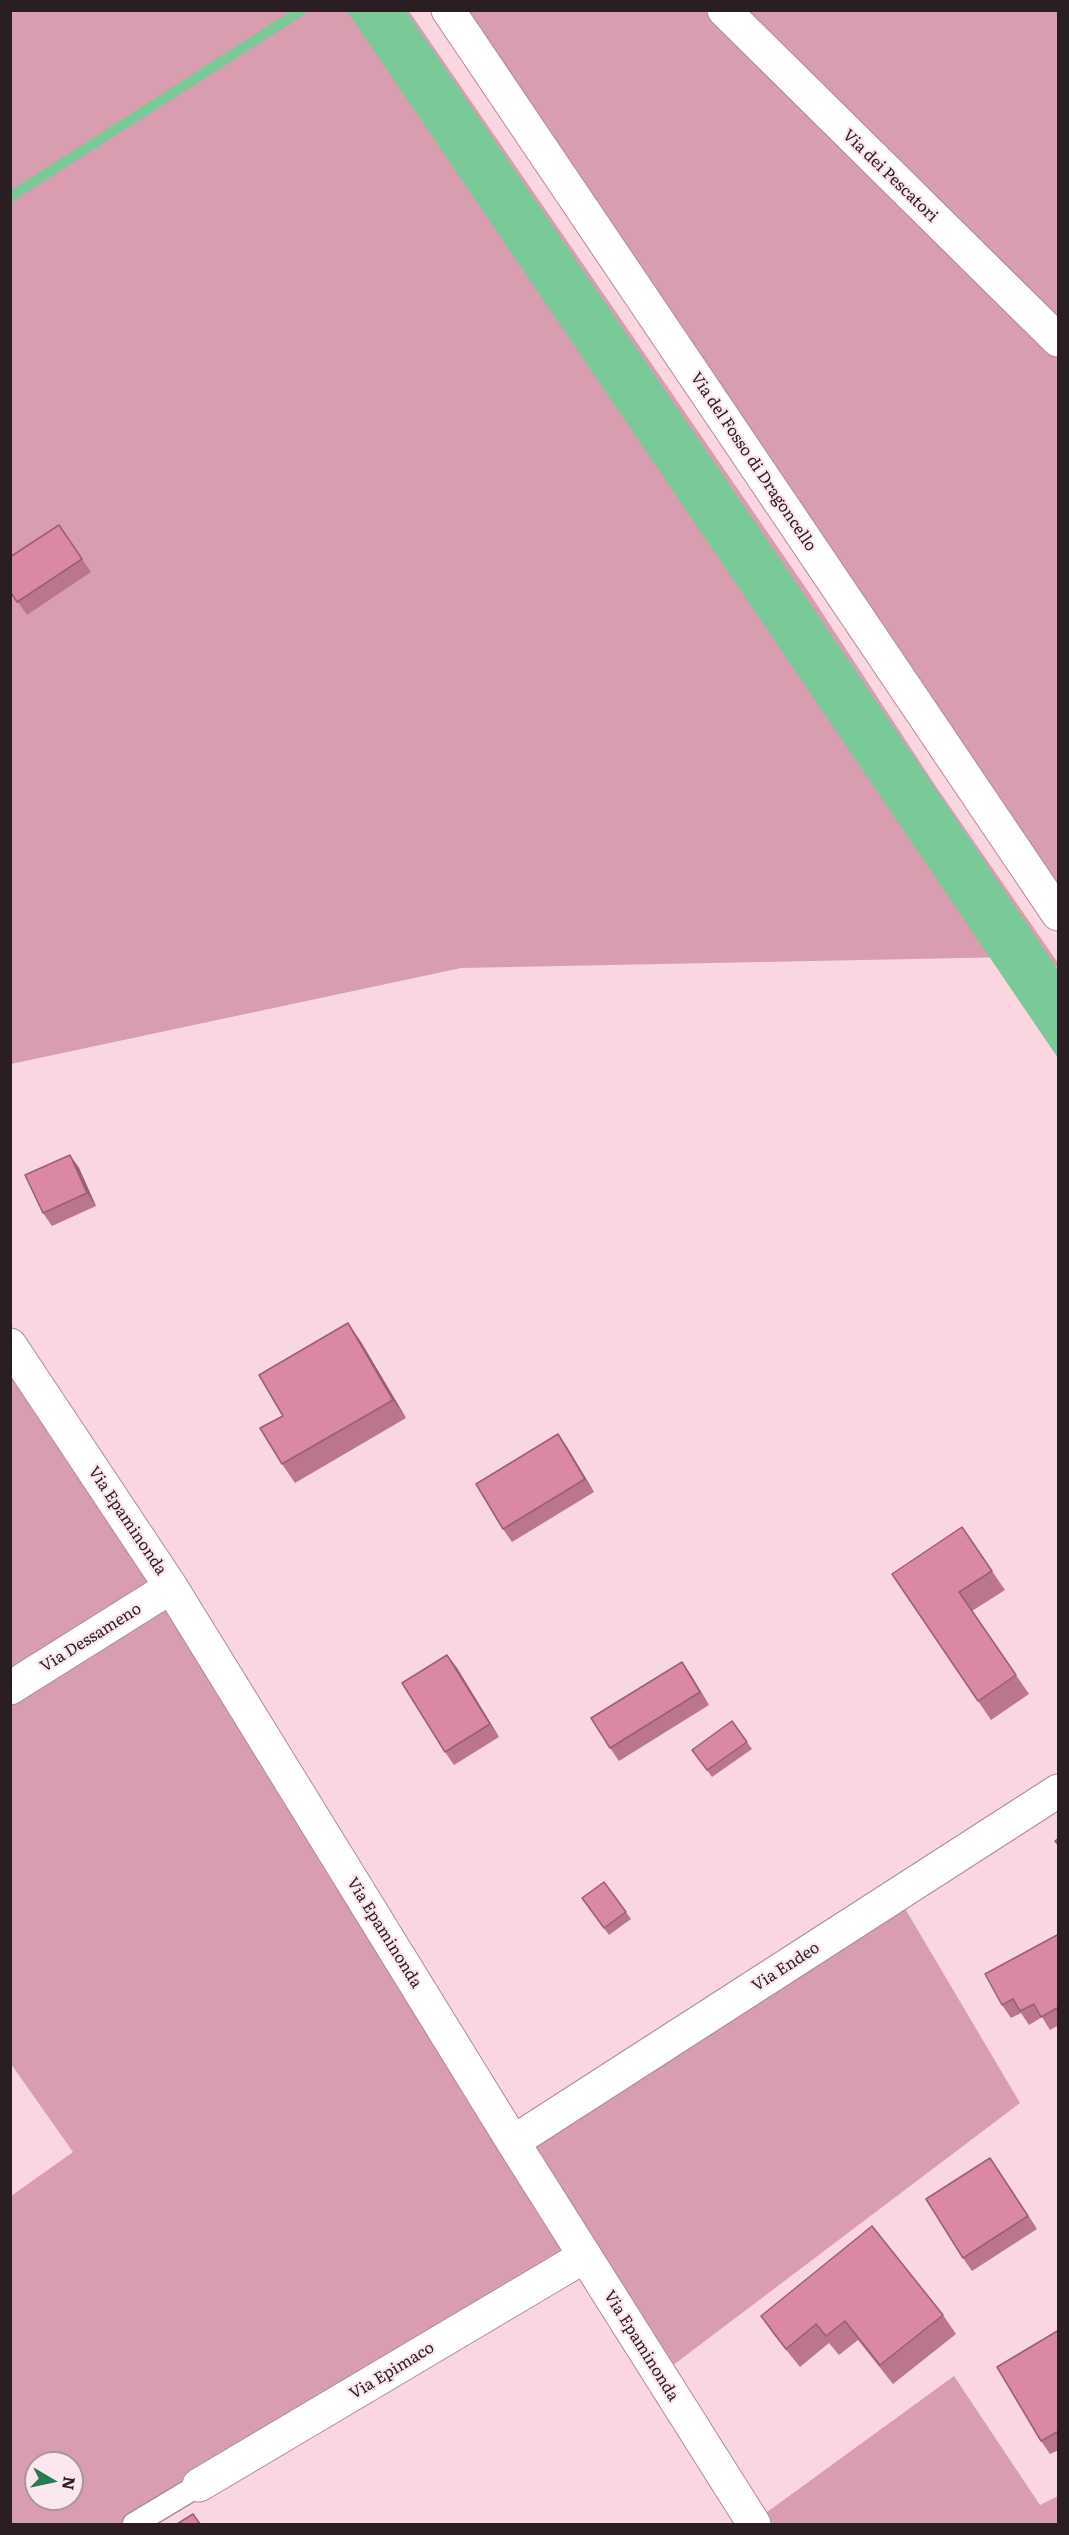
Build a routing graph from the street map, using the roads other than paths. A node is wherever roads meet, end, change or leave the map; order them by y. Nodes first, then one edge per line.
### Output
1 (448, 10) edge
2 (723, 10) edge
3 (1059, 340) edge
4 (1059, 914) edge
5 (10, 1345) edge
6 (171, 1587) junction
7 (10, 1688) edge
8 (1059, 1791) edge
9 (513, 2142) junction
10 (585, 2256) junction
11 (199, 2485) joint
12 (134, 2524) edge
13 (754, 2524) edge

1 - 4 street, Via del Fosso di Dragoncello
2 - 3 street, Via dei Pescatori
5 - 6 street, Via Epaminonda
6 - 7 street, Via Dessameno
6 - 9 street, Via Epaminonda
8 - 9 street, Via Endeo
9 - 10 street, Via Epaminonda
10 - 11 street, Via Epimaco
10 - 13 street, Via Epaminonda
11 - 12 lane

